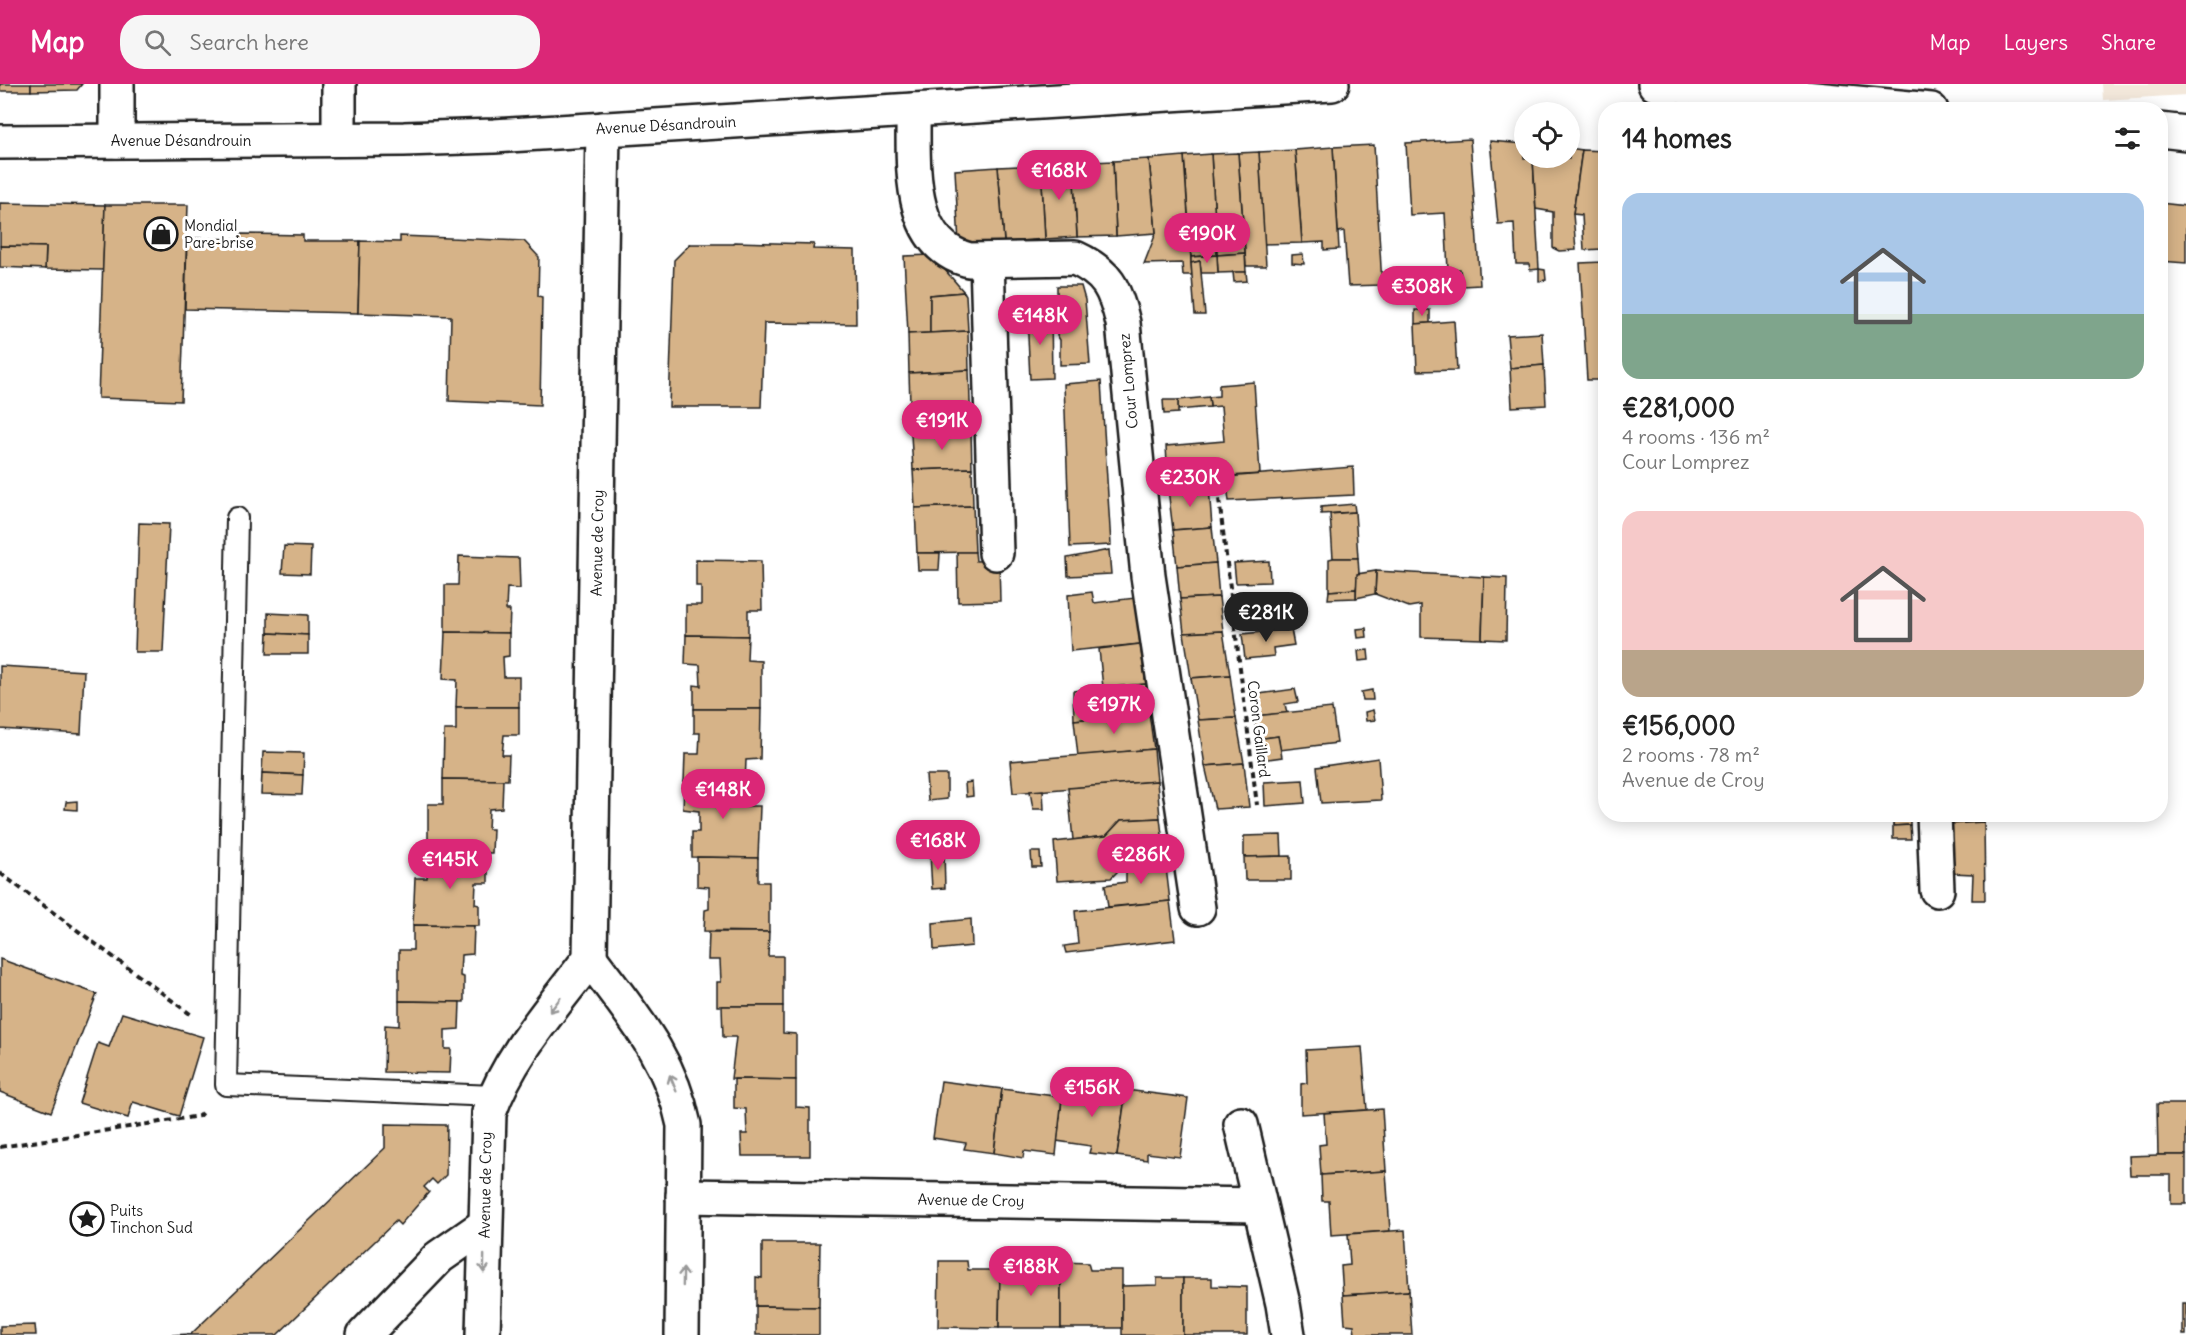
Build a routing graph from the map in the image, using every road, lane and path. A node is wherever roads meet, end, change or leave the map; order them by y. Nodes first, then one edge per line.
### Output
1 (117, 84) edge
2 (339, 84) edge
3 (1332, 84) edge
4 (1655, 84) edge
5 (1842, 102) edge
6 (913, 110) junction
7 (603, 129) junction
8 (2168, 131) edge
9 (2186, 133) edge
10 (339, 139) junction
11 (117, 141) junction
12 (0, 142) edge
13 (987, 260) junction
14 (1138, 489) junction
15 (237, 518) dead end
16 (996, 553) dead end
17 (1257, 805) dead end
18 (1934, 822) edge
19 (0, 873) edge
20 (1937, 890) dead end
21 (1198, 908) dead end
22 (590, 958) junction
23 (227, 1042) junction
24 (226, 1085) junction
25 (494, 1096) junction
26 (1241, 1124) dead end
27 (0, 1147) edge
28 (683, 1196) junction
29 (1259, 1205) junction
30 (484, 1225) junction
31 (364, 1335) edge
32 (483, 1335) edge
33 (682, 1335) edge
34 (1288, 1335) edge

1 - 11 street
2 - 10 street
3 - 6 street, Avenue Désandrouin
4 - 5 street
6 - 7 street, Avenue Désandrouin
6 - 13 street, Cour Lomprez
7 - 10 street, Avenue Désandrouin
7 - 22 street, Avenue de Croy
8 - 9 street
10 - 11 street, Avenue Désandrouin
11 - 12 street, Avenue Désandrouin
13 - 14 street, Cour Lomprez
13 - 16 street
14 - 17 path, Coron Gaillard
14 - 21 street, Cour Lomprez
15 - 23 lane
18 - 20 street
19 - 23 path
22 -> 25 street, Avenue de Croy
28 -> 22 street
23 - 24 lane
24 - 25 lane
24 - 27 path
25 - 30 street, Avenue de Croy
26 - 29 street
28 - 29 street, Avenue de Croy
33 -> 28 street
29 - 34 street
30 - 31 street
30 -> 32 street, Avenue de Croy

